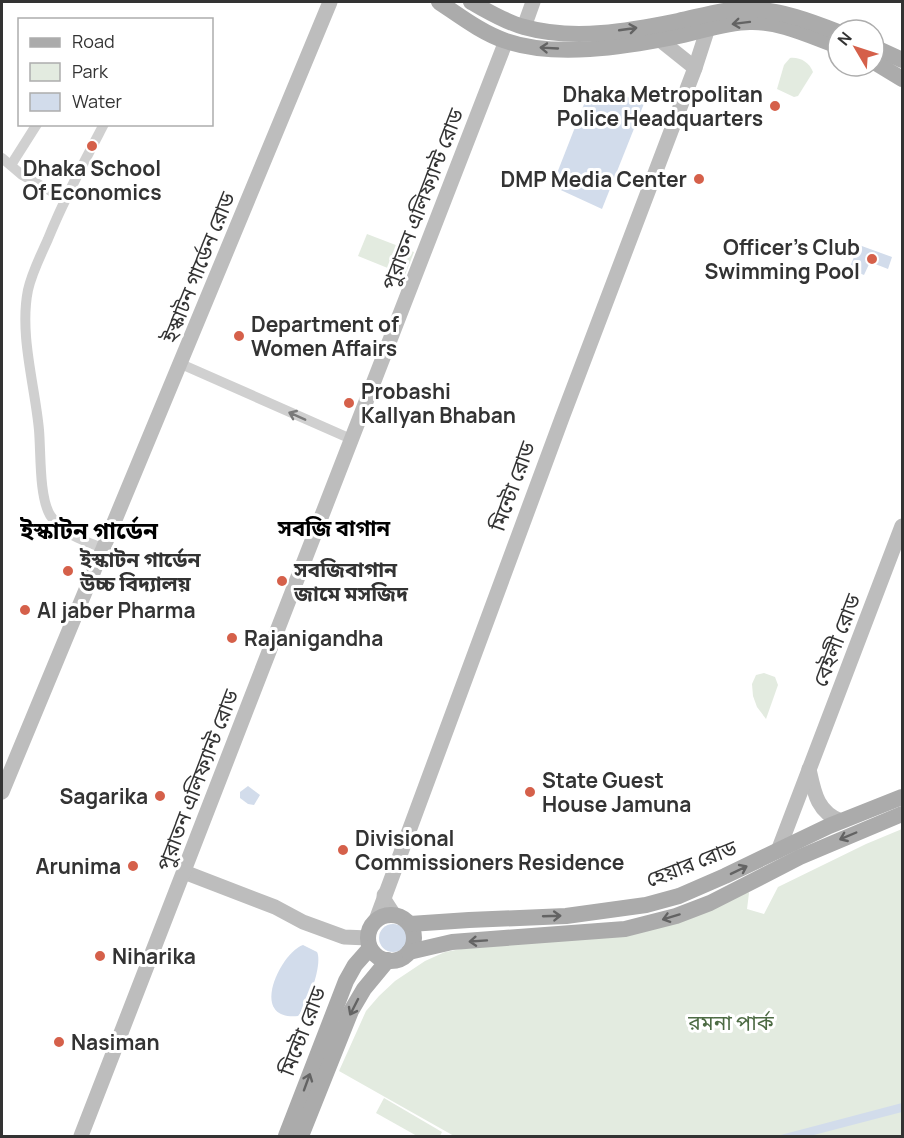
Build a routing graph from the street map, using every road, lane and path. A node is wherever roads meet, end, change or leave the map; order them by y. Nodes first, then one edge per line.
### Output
1 (330, 2) edge
2 (439, 2) edge
3 (471, 2) edge
4 (533, 2) edge
5 (707, 23) junction
6 (524, 27) junction
7 (826, 28) edge
8 (660, 40) junction
9 (506, 41) junction
10 (826, 42) edge
11 (886, 52) edge
12 (903, 60) edge
13 (695, 68) junction
14 (886, 69) edge
15 (903, 79) edge
16 (36, 126) edge
17 (103, 126) edge
18 (2, 158) edge
19 (11, 165) junction
20 (64, 199) junction
21 (181, 364) junction
22 (351, 439) junction
23 (901, 533) edge
24 (103, 548) junction
25 (809, 769) junction
26 (2, 792) edge
27 (903, 796) edge
28 (903, 814) edge
29 (841, 821) junction
30 (778, 851) junction
31 (184, 872) junction
32 (384, 895) junction
33 (394, 915) junction
34 (376, 920) junction
35 (410, 924) junction
36 (349, 938) junction
37 (369, 943) junction
38 (409, 952) junction
39 (388, 960) junction
40 (355, 965) junction
41 (81, 1137) edge
42 (286, 1137) edge
43 (301, 1137) edge

1 - 21 main road, ইস্কাটন গার্ডেন রোড
2 - 9 main road
3 - 6 main road
4 - 6 main road
6 -> 5 main road
5 - 7 main road
5 - 8 main road
10 -> 5 main road
5 - 13 main road, মিন্টো রোড
8 -> 9 main road
8 - 13 main road
9 - 22 main road, পুরাতন এলিফ্যান্ট রোড
11 - 12 main road
13 - 32 main road, মিন্টো রোড
14 - 15 main road
16 - 19 street
17 - 20 street
18 - 19 street
19 - 20 street
20 - 24 street
22 -> 21 street
21 - 24 main road, ইস্কাটন গার্ডেন রোড
22 - 31 main road, পুরাতন এলিফ্যান্ট রোড
23 - 25 main road, বেইলী রোড
24 - 26 main road, ইস্কাটন গার্ডেন রোড
25 - 29 main road
25 - 30 main road, বেইলী রোড
27 - 29 main road, হেয়ার রোড
28 -> 38 main road
29 - 30 main road, হেয়ার রোড
35 -> 30 main road, হেয়ার রোড
31 - 36 main road
31 - 41 main road, পুরাতন এলিফ্যান্ট রোড
32 - 33 main road
32 - 34 main road, মিন্টো রোড
33 - 34 main road
33 - 35 main road
34 - 37 main road
35 - 38 main road
36 - 37 main road
36 - 40 main road
37 - 39 main road
37 - 40 main road, মিন্টো রোড
38 - 39 main road
39 -> 43 main road, মিন্টো রোড
42 -> 40 main road, মিন্টো রোড

